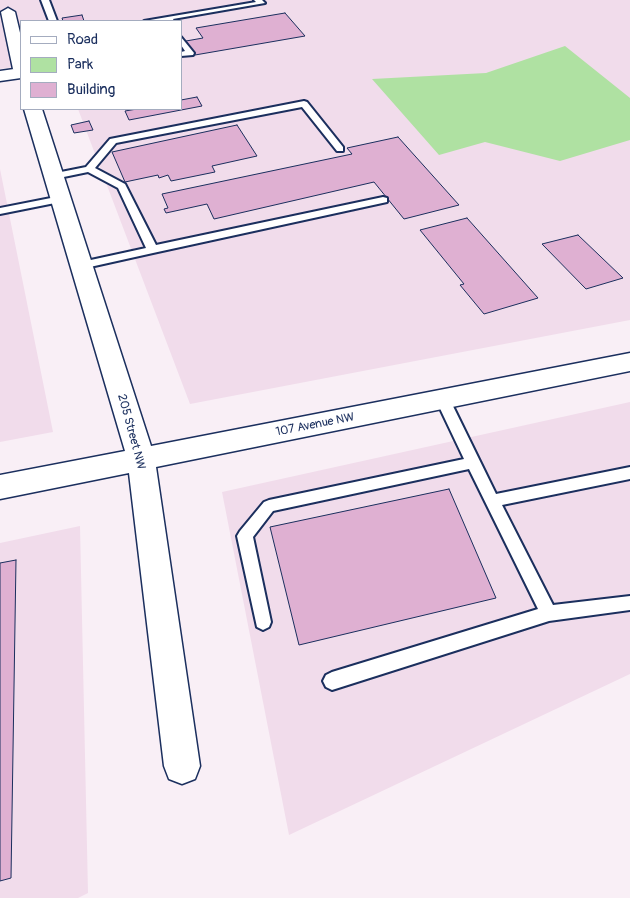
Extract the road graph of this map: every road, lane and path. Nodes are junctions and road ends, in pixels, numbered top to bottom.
1 (45, 0) edge
2 (258, 0) edge
3 (8, 12) dead end
4 (53, 20) edge
5 (169, 20) edge
6 (18, 41) edge
7 (182, 41) edge
8 (182, 54) edge
9 (20, 60) edge
10 (20, 73) edge
11 (0, 76) edge
12 (33, 110) edge
13 (340, 149) dead end
14 (89, 169) junction
15 (58, 187) junction
16 (383, 200) dead end
17 (0, 211) edge
18 (153, 250) junction
19 (81, 265) junction
20 (630, 362) edge
21 (443, 400) junction
22 (141, 459) junction
23 (473, 463) junction
24 (630, 473) edge
25 (0, 487) edge
26 (492, 502) junction
27 (630, 603) edge
28 (549, 613) junction
29 (263, 622) dead end
30 (332, 681) dead end
31 (182, 766) dead end

1 - 4 lane
2 - 5 lane
3 - 6 street
6 - 9 street
7 - 8 lane
10 - 11 street
12 - 15 street, 205 Street NW
13 - 14 lane
14 - 15 lane
14 - 18 lane
15 - 17 lane
15 - 19 street, 205 Street NW
16 - 18 lane
18 - 19 lane
19 - 22 street, 205 Street NW
20 - 21 street, 107 Avenue NW
21 - 22 street, 107 Avenue NW
21 - 23 lane
22 - 25 street, 107 Avenue NW
22 - 31 street, 205 Street NW
23 - 26 lane
23 - 29 lane
24 - 26 lane
26 - 28 lane
27 - 28 lane
28 - 30 lane

